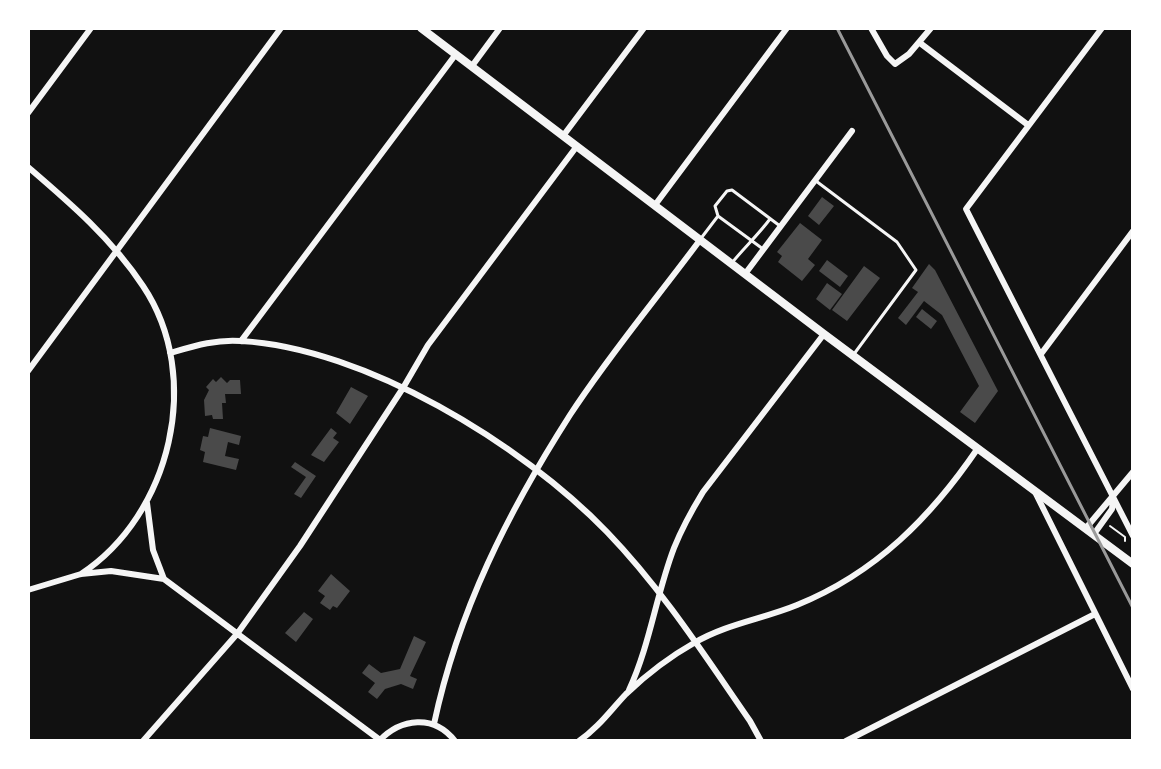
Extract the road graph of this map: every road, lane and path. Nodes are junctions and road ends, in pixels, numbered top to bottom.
1 (91, 28) edge
2 (281, 28) edge
3 (421, 28) edge
4 (500, 28) edge
5 (644, 28) edge
6 (787, 28) edge
7 (871, 28) edge
8 (931, 28) edge
9 (1102, 28) edge
10 (920, 43) junction
11 (456, 54) junction
12 (472, 66) junction
13 (28, 113) edge
14 (1028, 125) junction
15 (852, 131) dead end
16 (563, 136) junction
17 (577, 146) junction
18 (28, 167) edge
19 (816, 181) junction
20 (655, 205) junction
21 (718, 216) junction
22 (770, 219) junction
23 (781, 227) junction
24 (1133, 231) edge
25 (700, 240) junction
26 (753, 242) junction
27 (764, 250) junction
28 (116, 251) junction
29 (731, 264) junction
30 (745, 274) junction
31 (824, 334) junction
32 (241, 341) junction
33 (170, 353) junction
34 (1041, 354) junction
35 (853, 355) junction
36 (28, 371) edge
37 (403, 388) junction
38 (978, 448) junction
39 (537, 471) junction
40 (1133, 472) edge
41 (1033, 489) junction
42 (1113, 499) junction
43 (147, 503) junction
44 (1107, 523) dead end
45 (1090, 531) junction
46 (1133, 536) edge
47 (1125, 541) dead end
48 (1133, 564) edge
49 (81, 574) junction
50 (164, 579) junction
51 (28, 590) edge
52 (660, 593) junction
53 (1095, 614) junction
54 (237, 634) junction
55 (695, 642) junction
56 (1133, 689) edge
57 (627, 694) junction
58 (434, 724) junction
59 (379, 740) edge
60 (143, 741) edge
61 (455, 741) edge
62 (579, 741) edge
63 (761, 741) edge
64 (846, 741) edge

1 - 13 street
2 - 28 street
3 - 11 main road
4 - 12 street
5 - 16 street
6 - 20 street
7 - 10 street
8 - 10 street
9 - 14 street
10 - 14 street
11 - 12 main road
11 - 32 street
12 - 16 main road
14 - 34 street
15 - 19 street
16 - 17 main road
17 - 20 main road
17 - 37 street
18 - 28 street
19 - 23 street
19 - 35 lane
20 - 25 main road
21 - 22 lane
21 - 25 lane
21 - 26 lane
22 - 23 lane
22 - 26 lane
23 - 27 street
24 - 34 street
25 - 29 main road
25 - 39 street
26 - 27 lane
26 - 29 lane
27 - 30 street
28 - 33 street
28 - 36 street
29 - 30 main road
30 - 31 main road
31 - 35 main road
31 - 52 street
32 - 33 street
32 - 37 street
33 - 43 street
34 - 42 street
35 - 38 main road
37 - 39 street
37 - 54 street
38 - 41 main road
38 - 55 street
39 - 52 street
39 - 58 street
40 - 42 street
41 - 45 main road
41 - 53 street
42 - 45 street
42 - 46 street
43 - 49 street
43 - 50 street
44 - 47 path
45 - 48 main road
49 - 50 street
49 - 51 street
50 - 54 street
52 - 55 street
52 - 57 street
53 - 56 street
53 - 64 street
54 - 59 street
54 - 60 street
55 - 57 street
55 - 63 street
57 - 62 street
58 - 59 street
58 - 61 street

